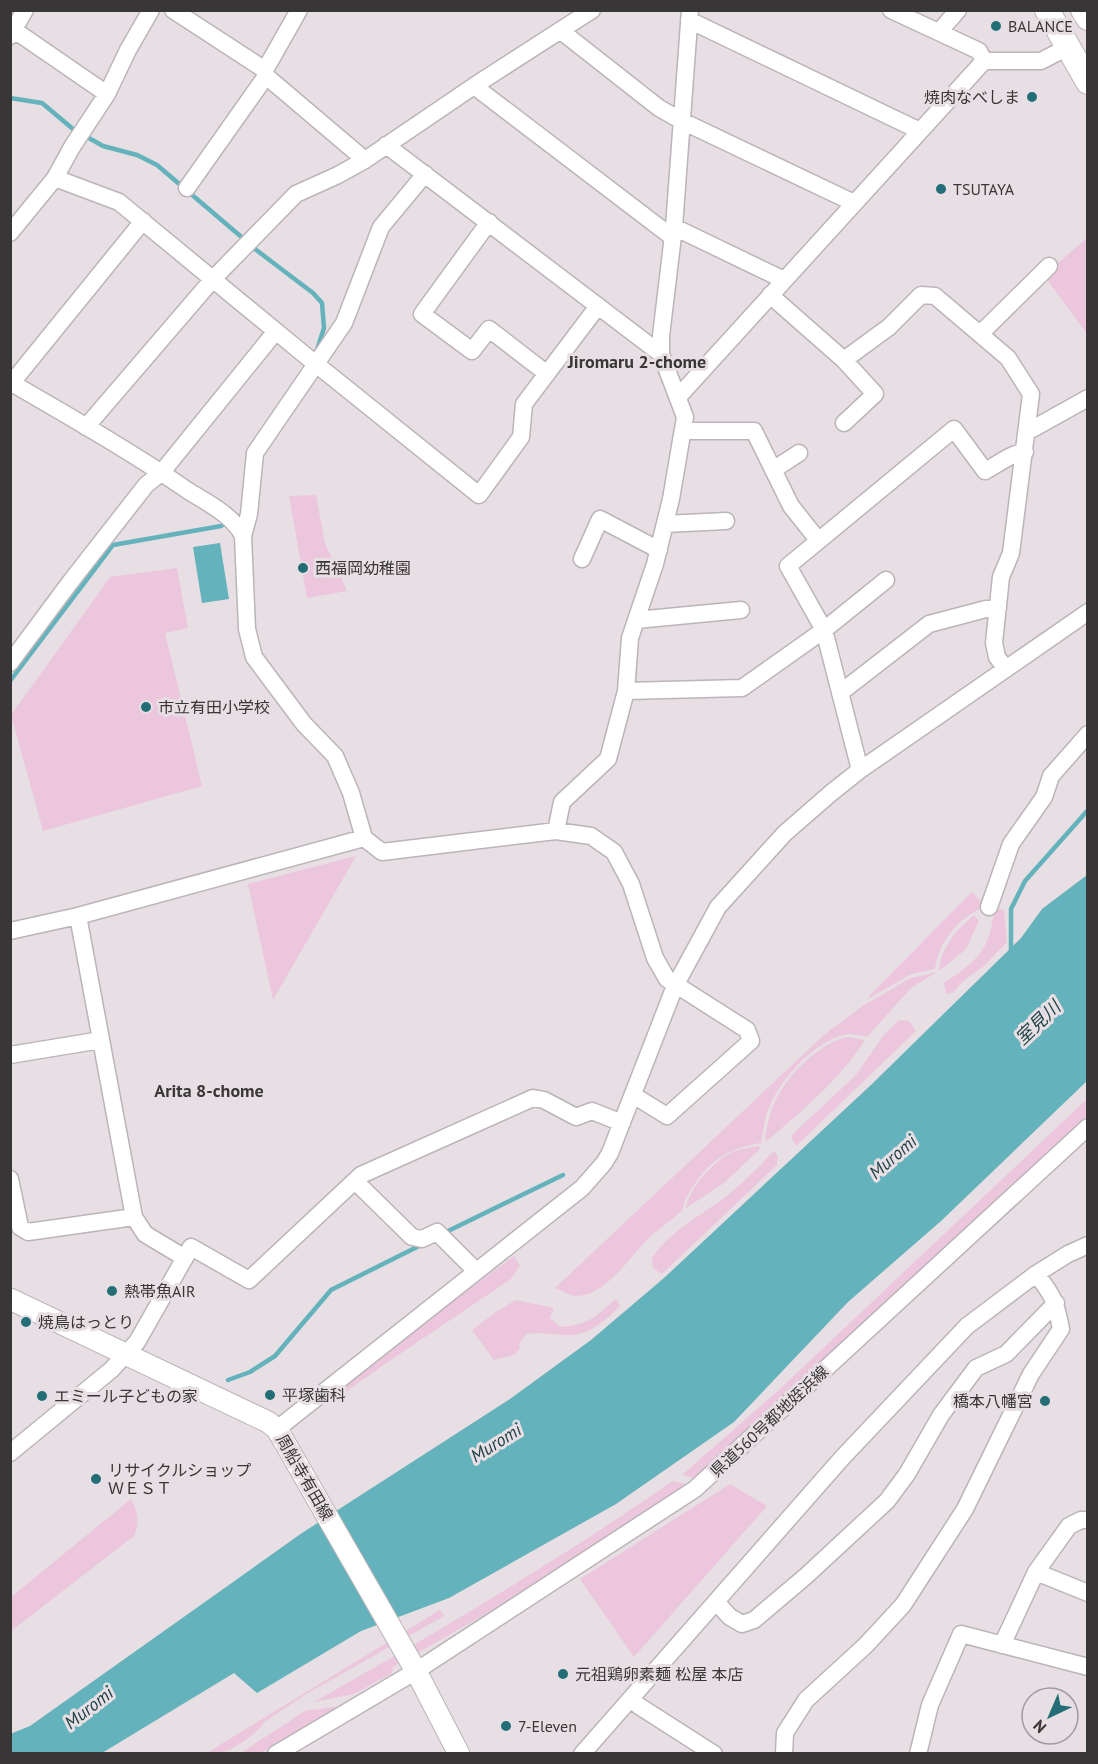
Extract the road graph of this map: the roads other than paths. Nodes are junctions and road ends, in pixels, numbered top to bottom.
1 (25, 10) edge
2 (151, 10) edge
3 (172, 10) edge
4 (299, 10) edge
5 (592, 10) edge
6 (891, 10) edge
7 (958, 10) edge
8 (1047, 10) edge
9 (1053, 10) edge
10 (1083, 10) edge
11 (690, 15) edge
12 (1088, 18) edge
13 (561, 31) junction
14 (939, 32) junction
15 (12, 33) edge
16 (1068, 47) junction
17 (984, 61) junction
18 (1088, 71) edge
19 (266, 73) junction
20 (1088, 82) edge
21 (474, 86) junction
22 (107, 94) junction
23 (682, 121) junction
24 (920, 131) junction
25 (386, 145) junction
26 (365, 160) junction
27 (425, 174) junction
28 (55, 178) junction
29 (187, 188) dead end
30 (854, 203) junction
31 (142, 221) junction
32 (489, 222) junction
33 (673, 232) junction
34 (10, 233) edge
35 (1049, 266) dead end
36 (213, 279) junction
37 (784, 280) junction
38 (770, 295) junction
39 (598, 306) junction
40 (276, 332) junction
41 (980, 334) junction
42 (661, 354) junction
43 (844, 360) junction
44 (311, 361) junction
45 (546, 373) junction
46 (11, 383) edge
47 (679, 396) junction
48 (1088, 398) edge
49 (844, 423) dead end
50 (86, 427) junction
51 (683, 430) junction
52 (1027, 432) junction
53 (1025, 452) junction
54 (799, 453) dead end
55 (773, 470) junction
56 (162, 472) junction
57 (726, 520) dead end
58 (665, 524) junction
59 (240, 532) junction
60 (818, 540) junction
61 (659, 550) junction
62 (582, 559) dead end
63 (886, 580) dead end
64 (998, 608) junction
65 (741, 610) dead end
66 (1088, 612) edge
67 (636, 620) junction
68 (824, 630) junction
69 (10, 663) edge
70 (1006, 669) junction
71 (626, 691) junction
72 (840, 693) junction
73 (1088, 734) edge
74 (860, 770) junction
75 (555, 831) junction
76 (364, 838) junction
77 (989, 907) dead end
78 (78, 916) junction
79 (10, 931) edge
80 (675, 986) junction
81 (101, 1040) junction
82 (10, 1055) edge
83 (633, 1095) junction
84 (622, 1123) junction
85 (1088, 1127) edge
86 (10, 1179) edge
87 (355, 1181) junction
88 (134, 1217) junction
89 (1088, 1245) edge
90 (185, 1258) junction
91 (476, 1271) junction
92 (1036, 1274) junction
93 (10, 1299) edge
94 (1056, 1303) junction
95 (125, 1355) junction
96 (279, 1432) junction
97 (10, 1453) edge
98 (1088, 1520) edge
99 (1036, 1572) junction
100 (1088, 1593) edge
101 (716, 1602) junction
102 (1002, 1645) junction
103 (413, 1666) junction
104 (1088, 1667) edge
105 (631, 1699) junction
106 (276, 1754) edge
107 (459, 1754) edge
108 (582, 1754) edge
109 (714, 1754) edge
110 (784, 1754) edge
111 (918, 1754) edge

1 - 15 street
2 - 22 street
3 - 19 street
4 - 19 street
5 - 13 street
6 - 14 street
7 - 14 street
8 - 16 highway
9 - 18 highway
10 - 12 highway
11 - 23 street
11 - 24 street
13 - 21 street
13 - 23 street
14 - 17 street
15 - 22 street
16 - 17 street
16 - 20 highway
17 - 24 street
19 - 26 street
19 - 29 street
21 - 25 street
21 - 33 street
22 - 28 street
23 - 30 street
23 - 33 street
24 - 30 street
25 - 26 street
25 - 27 street
26 - 36 street
27 - 32 street
27 - 44 street
28 - 31 street
28 - 34 street
30 - 37 street
31 - 36 street
31 - 46 street
32 - 39 street
32 - 45 street
33 - 37 street
33 - 42 street
35 - 41 street
36 - 40 street
36 - 50 street
37 - 38 street
38 - 43 street
38 - 47 street
39 - 42 street
39 - 45 street
40 - 44 street
40 - 56 street
41 - 43 street
41 - 52 street
42 - 47 street
43 - 49 street
44 - 45 street
44 - 59 street
46 - 50 street
47 - 51 street
48 - 52 street
50 - 56 street
51 - 55 street
51 - 58 street
52 - 53 street
53 - 60 street
53 - 64 street
54 - 55 street
55 - 60 street
56 - 59 street
56 - 69 street
57 - 58 street
58 - 61 street
59 - 76 street
60 - 68 street
61 - 62 street
61 - 67 street
63 - 68 street
64 - 70 street
64 - 72 street
65 - 67 street
66 - 70 street
67 - 71 street
68 - 71 street
68 - 72 street
70 - 74 street
71 - 75 street
72 - 74 street
73 - 77 street
74 - 80 street
75 - 76 street
75 - 80 street
76 - 78 street
78 - 79 street
78 - 81 street
80 - 83 street
80 - 83 street
81 - 82 street
81 - 88 street
83 - 84 street
84 - 87 street
84 - 91 street
85 - 103 street, 県道560号都地姪浜線
86 - 88 street
87 - 90 street
87 - 91 street
88 - 90 street
89 - 92 street
90 - 95 street
91 - 96 street
92 - 94 street
92 - 101 street
93 - 95 main road, 周船寺有田線
94 - 101 street
94 - 110 street
95 - 96 main road, 周船寺有田線
95 - 97 street
96 - 103 main road, 周船寺有田線
98 - 99 street
99 - 100 street
99 - 102 street
101 - 105 street
102 - 104 street
102 - 111 street
103 - 106 street, 県道560号都地姪浜線
103 - 107 main road, 周船寺有田線
105 - 108 street
105 - 109 street

